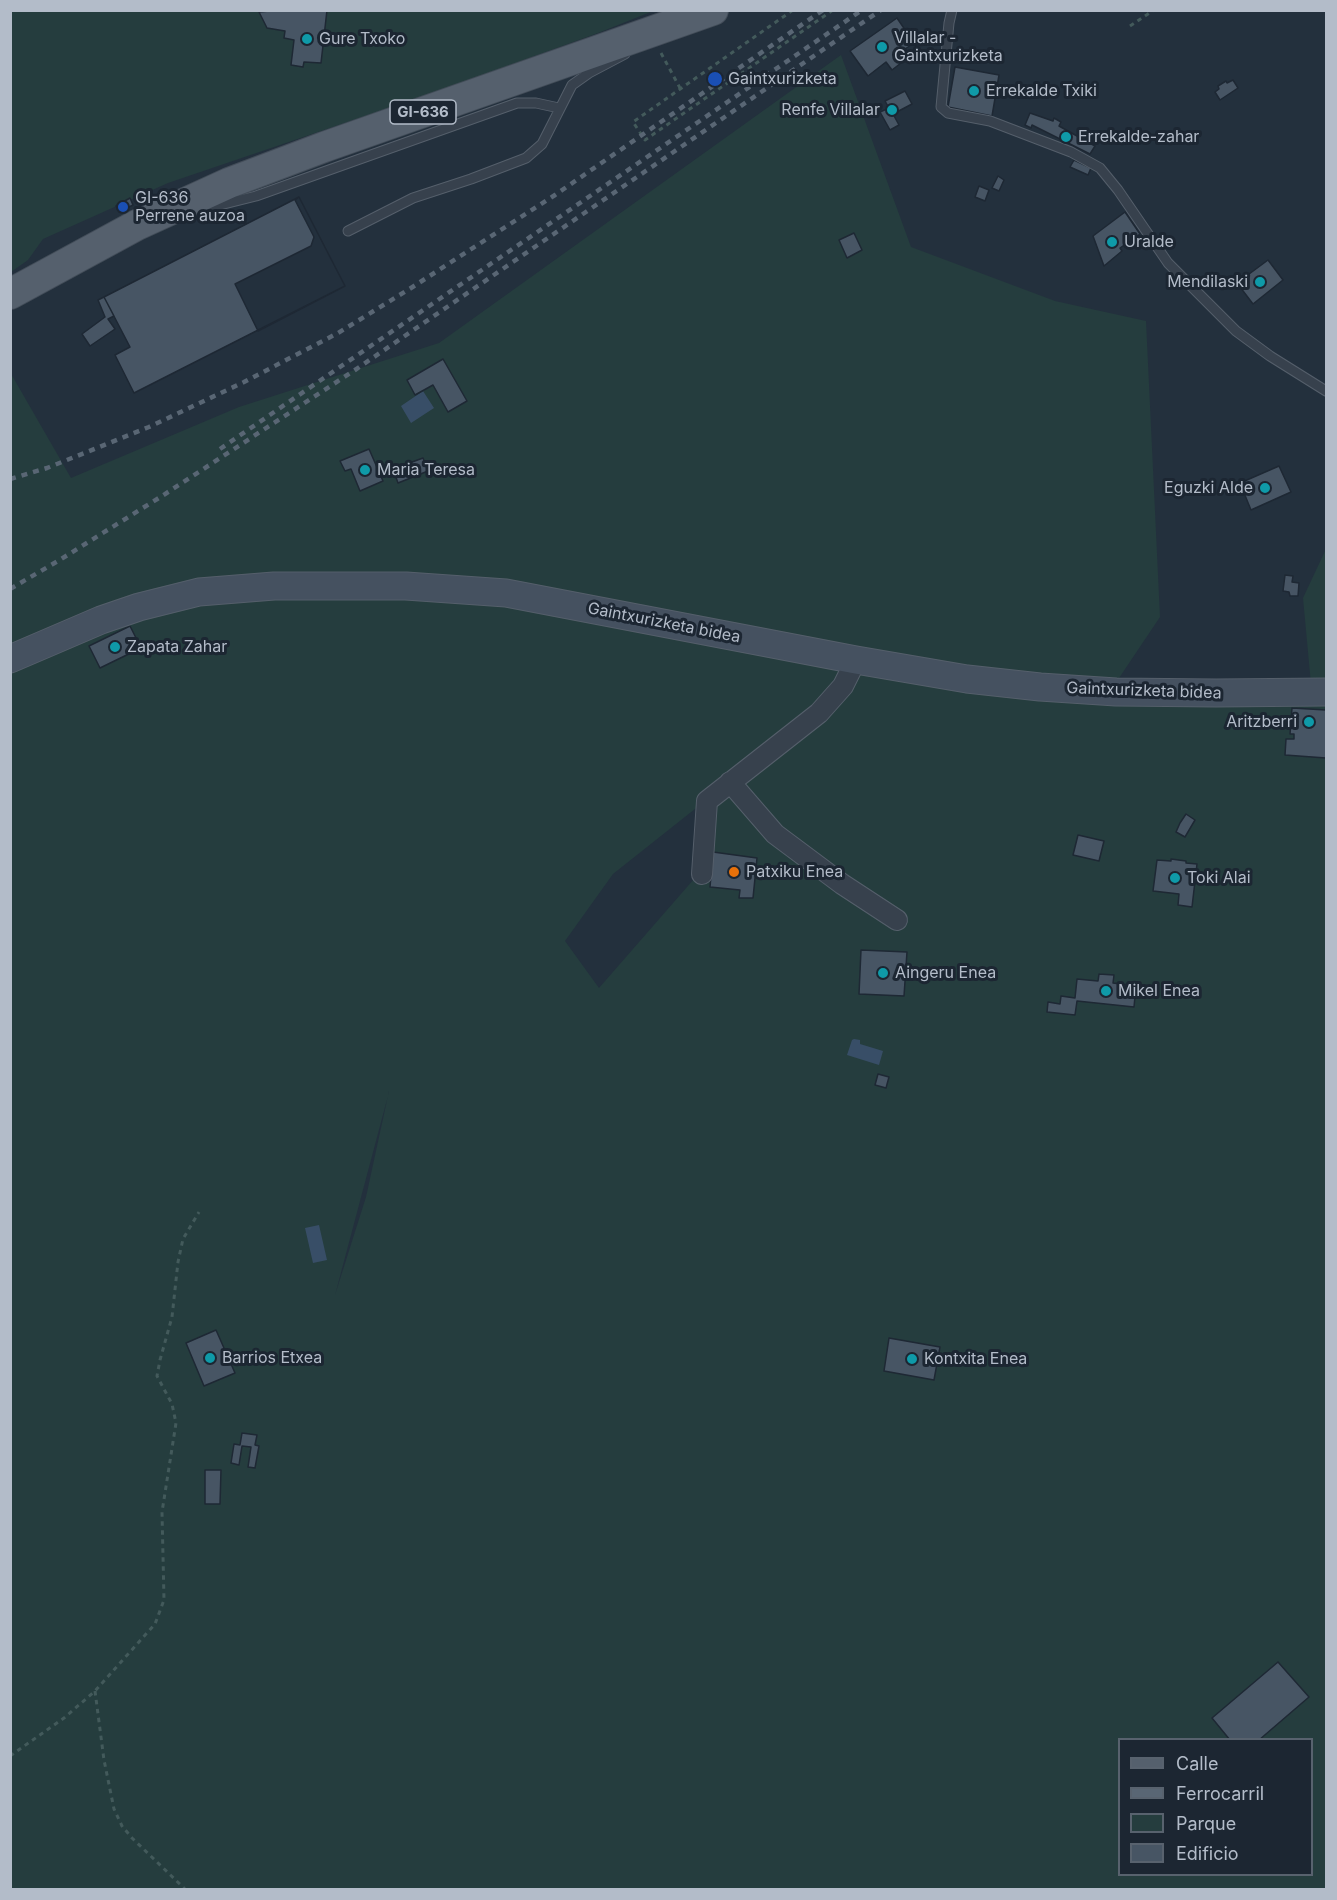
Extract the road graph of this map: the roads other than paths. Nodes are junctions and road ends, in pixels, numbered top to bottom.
1 (713, 10) edge
2 (952, 10) edge
3 (650, 42) junction
4 (559, 108) junction
5 (137, 225) junction
6 (348, 231) dead end
7 (10, 294) edge
8 (1326, 391) edge
9 (10, 659) edge
10 (855, 660) junction
11 (1326, 692) edge
12 (730, 782) junction
13 (702, 874) dead end
14 (897, 920) dead end

1 - 3 main road, GI-636
2 - 8 lane
3 - 4 lane
3 - 5 main road, GI-636
4 - 5 lane
4 - 6 lane
5 - 7 main road, GI-636
9 - 10 main road, Gaintxurizketa bidea
10 - 11 main road, Gaintxurizketa bidea
10 - 12 street
12 - 13 street
12 - 14 street

